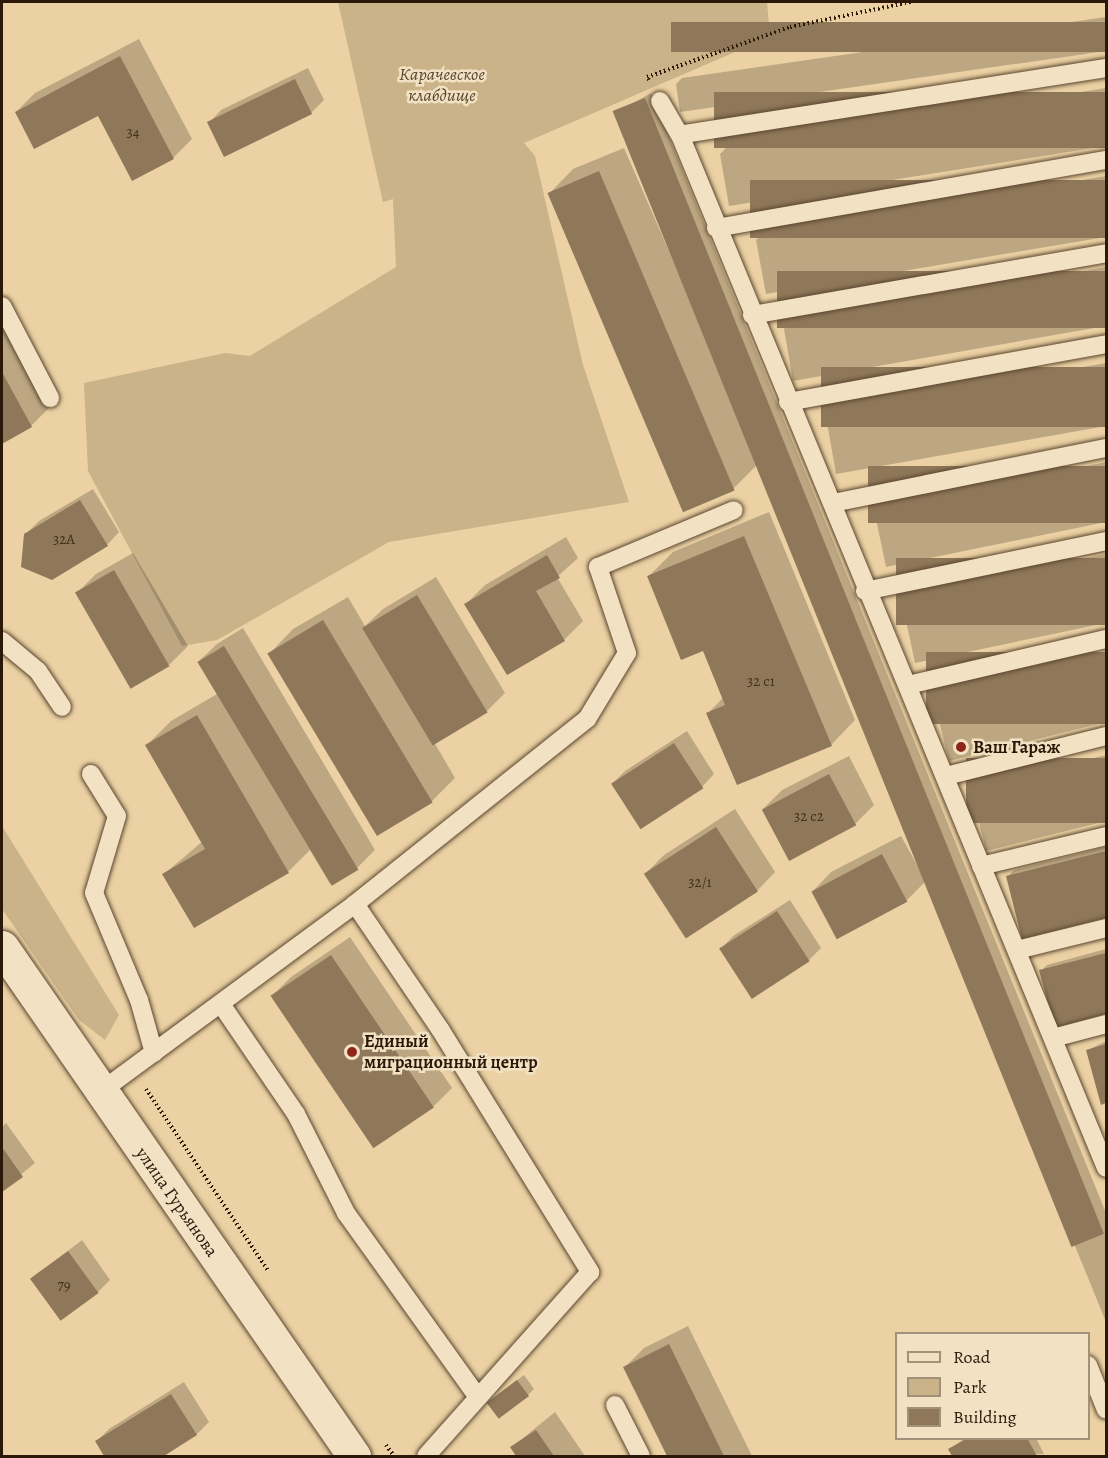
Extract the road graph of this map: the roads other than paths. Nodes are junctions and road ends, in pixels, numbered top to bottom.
1 (1107, 68) edge
2 (660, 101) road end
3 (680, 135) junction
4 (1107, 160) edge
5 (716, 228) junction
6 (1107, 253) edge
7 (2, 306) edge
8 (752, 315) junction
9 (1107, 344) edge
10 (50, 398) dead end
11 (789, 402) junction
12 (1107, 448) edge
13 (833, 503) junction
14 (734, 510) dead end
15 (1107, 541) edge
16 (865, 591) junction
17 (1107, 639) edge
18 (2, 641) edge
19 (908, 685) junction
20 (62, 707) dead end
21 (1107, 736) edge
22 (91, 774) dead end
23 (946, 776) junction
24 (1107, 836) edge
25 (981, 866) junction
26 (355, 904) junction
27 (1107, 928) edge
28 (2, 946) edge
29 (1017, 950) junction
30 (220, 1004) junction
31 (1107, 1024) edge
32 (1053, 1038) junction
33 (154, 1053) junction
34 (100, 1092) junction
35 (1098, 1123) edge
36 (1107, 1168) edge
37 (1090, 1368) edge
38 (477, 1396) junction
39 (615, 1405) dead end
40 (1107, 1410) edge
41 (354, 1456) edge
42 (426, 1456) edge
43 (641, 1456) edge

1 - 3 lane
2 - 3 lane
3 - 5 lane
4 - 5 lane
5 - 8 lane
6 - 8 lane
7 - 10 lane
8 - 11 lane
9 - 11 lane
11 - 13 lane
12 - 13 lane
13 - 16 lane
14 - 26 lane
15 - 16 lane
16 - 19 lane
17 - 19 lane
18 - 20 lane
19 - 23 lane
21 - 23 lane
22 - 33 lane
23 - 25 lane
24 - 25 lane
25 - 29 lane
26 - 30 lane
26 - 38 lane
27 - 29 lane
28 - 34 street, улица Гурьянова
29 - 32 lane
30 - 33 lane
30 - 38 lane
31 - 32 lane
32 - 35 lane
33 - 34 lane
34 - 41 street, улица Гурьянова
35 - 36 lane
37 - 40 lane
38 - 42 lane
39 - 43 lane

